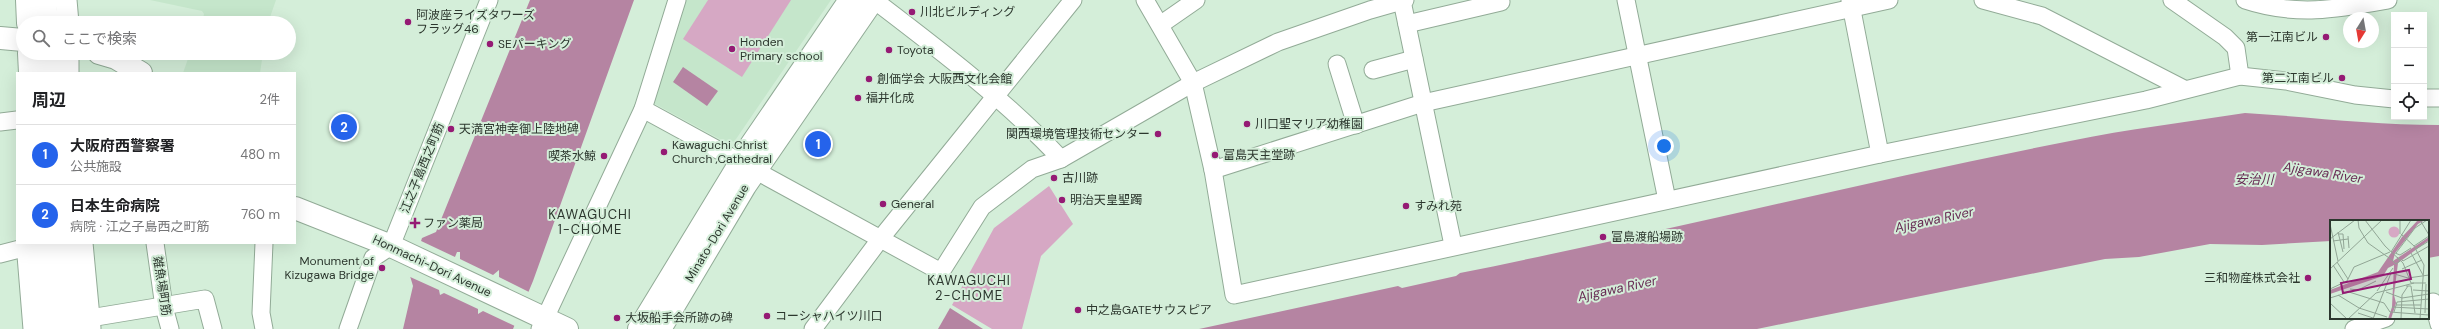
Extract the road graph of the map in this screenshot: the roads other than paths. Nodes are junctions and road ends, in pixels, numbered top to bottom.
1 (19, 0) edge
2 (27, 0) edge
3 (40, 0) edge
4 (45, 0) edge
5 (58, 0) edge
6 (66, 0) edge
7 (489, 0) edge
8 (677, 0) edge
9 (850, 0) edge
10 (874, 0) edge
11 (1073, 0) edge
12 (1145, 0) edge
13 (1196, 0) edge
14 (1403, 0) edge
15 (1626, 0) edge
16 (1889, 0) edge
17 (1983, 0) edge
18 (2172, 0) edge
19 (2245, 0) edge
20 (2388, 0) edge
21 (1501, 2) dead end
22 (1851, 4) edge
23 (2316, 6) edge
24 (19, 16) edge
25 (24, 16) edge
26 (41, 16) edge
27 (46, 16) edge
28 (59, 16) edge
29 (67, 16) edge
30 (1407, 24) junction
31 (1160, 25) junction
32 (1636, 54) junction
33 (1414, 59) junction
34 (19, 60) edge
35 (26, 60) edge
36 (42, 60) edge
37 (49, 60) edge
38 (60, 60) edge
39 (69, 60) edge
40 (71, 60) edge
41 (119, 60) edge
42 (1337, 64) dead end
43 (1373, 70) dead end
44 (19, 72) edge
45 (30, 72) edge
46 (43, 72) edge
47 (50, 72) edge
48 (60, 72) edge
49 (68, 72) edge
50 (75, 72) edge
51 (139, 72) edge
52 (2240, 76) junction
53 (1193, 83) junction
54 (2184, 90) junction
55 (994, 97) junction
56 (2427, 98) edge
57 (2439, 98) edge
58 (2391, 99) edge
59 (1424, 103) junction
60 (643, 109) junction
61 (16, 120) edge
62 (0, 122) edge
63 (1356, 125) junction
64 (1880, 154) junction
65 (1061, 159) junction
66 (748, 167) junction
67 (1213, 170) junction
68 (1667, 200) junction
69 (296, 208) edge
70 (881, 238) junction
71 (34, 244) edge
72 (61, 244) edge
73 (73, 244) edge
74 (84, 244) edge
75 (155, 244) edge
76 (264, 244) edge
77 (1453, 245) junction
78 (391, 246) junction
79 (0, 254) edge
80 (2433, 302) edge
81 (164, 307) junction
82 (2383, 319) edge
83 (537, 320) edge
84 (2439, 324) edge
85 (87, 325) edge
86 (34, 329) edge
87 (51, 329) edge
88 (68, 329) edge
89 (170, 329) edge
90 (214, 329) edge
91 (264, 329) edge
92 (348, 329) edge
93 (567, 329) edge
94 (639, 329) edge
95 (660, 329) edge
96 (813, 329) edge
97 (2354, 329) edge

1 - 24 main road
2 - 25 highway
3 - 26 highway
4 - 27 highway
5 - 28 highway
6 - 29 main road
7 - 78 street, 江之子島西之町筋
8 - 60 street
9 - 66 highway, Minato-Dori Avenue
10 - 55 street
10 - 66 highway, Minato-Dori Avenue
11 - 55 street
12 - 31 street
13 - 31 street
14 - 30 street
14 - 53 street
15 - 32 street
16 - 22 street
17 - 54 street
18 - 52 street
19 - 23 street
20 - 23 street
21 - 30 street
22 - 32 street
22 - 64 street
30 - 33 street
31 - 53 street
32 - 59 street
32 - 68 street
33 - 43 street
33 - 59 street
34 - 44 main road
35 - 45 highway
36 - 46 highway
37 - 47 highway
38 - 48 highway
39 - 49 main road
40 - 50 street
41 - 51 highway
42 - 63 street
52 - 54 street
52 - 58 street
53 - 65 street
53 - 67 street
54 - 64 street
55 - 65 street
55 - 70 street
56 - 57 street
59 - 63 street
59 - 77 street
60 - 66 street
60 - 83 street
61 - 62 street
63 - 67 street
64 - 68 street
65 - 70 street
66 - 70 street
66 - 94 highway, Minato-Dori Avenue
66 - 95 highway, Minato-Dori Avenue
67 - 77 street
68 - 77 street
69 - 78 highway, Honmachi-Dori Avenue
70 - 96 street
71 - 79 street
71 - 86 main road
71 - 87 highway
72 - 88 highway
73 - 85 main road
74 - 85 street
75 - 81 street, 雑魚場町筋
76 - 91 street
78 - 83 highway, Honmachi-Dori Avenue
78 - 92 street
80 - 84 street
81 - 85 street
81 - 89 street, 雑魚場町筋
81 - 90 street
82 - 97 street
83 - 93 highway, Honmachi-Dori Avenue

